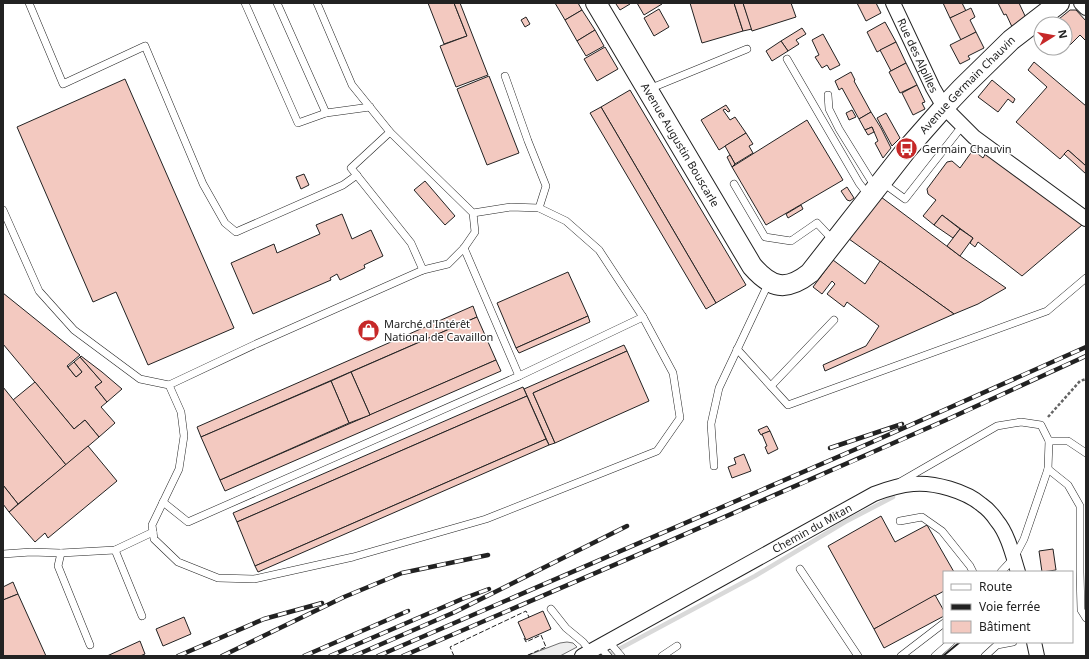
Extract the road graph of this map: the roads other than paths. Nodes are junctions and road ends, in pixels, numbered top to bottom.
1 (29, 3) edge
2 (245, 3) edge
3 (277, 3) edge
4 (317, 3) edge
5 (596, 3) edge
6 (893, 3) edge
7 (1058, 3) edge
8 (1081, 3) edge
9 (1086, 8) edge
10 (747, 49) dead end
11 (787, 59) dead end
12 (505, 76) dead end
13 (647, 90) junction
14 (828, 95) dead end
15 (370, 107) junction
16 (944, 107) junction
17 (326, 113) junction
18 (963, 125) junction
19 (390, 132) junction
20 (357, 175) junction
21 (734, 184) dead end
22 (875, 189) junction
23 (539, 208) junction
24 (3, 210) edge
25 (473, 213) junction
26 (1086, 220) edge
27 (834, 242) junction
28 (464, 248) junction
29 (423, 270) junction
30 (1086, 278) edge
31 (769, 282) junction
32 (643, 317) junction
33 (834, 320) dead end
34 (737, 349) junction
35 (519, 376) junction
36 (169, 384) junction
37 (771, 386) junction
38 (1048, 441) junction
39 (1086, 454) edge
40 (714, 466) dead end
41 (1048, 469) junction
42 (890, 488) junction
43 (163, 502) junction
44 (900, 521) dead end
45 (153, 532) junction
46 (115, 550) junction
47 (61, 553) junction
48 (3, 554) edge
49 (1014, 558) junction
50 (800, 569) dead end
51 (972, 571) edge
52 (1002, 571) edge
53 (1018, 571) edge
54 (551, 609) dead end
55 (142, 616) dead end
56 (1086, 618) edge
57 (943, 624) edge
58 (950, 643) edge
59 (1008, 643) edge
60 (1034, 643) edge
61 (90, 645) dead end
62 (677, 646) dead end
63 (598, 650) edge
64 (621, 656) edge
65 (662, 656) edge
66 (858, 656) edge
67 (901, 656) edge
68 (935, 656) edge
69 (985, 656) edge
70 (1037, 656) edge

1 - 20 lane
2 - 17 lane
3 - 17 lane
4 - 15 lane
5 - 13 street, Avenue Augustin Bouscarle
6 - 16 street, Rue des Alpilles
7 - 16 street, Avenue Germain Chauvin
8 - 9 street
10 - 13 lane
11 - 22 lane
12 - 23 lane
13 - 31 street, Avenue Augustin Bouscarle
14 - 22 lane
15 - 17 lane
15 - 19 lane
16 - 18 street, Rue des Alpilles
16 - 22 street, Avenue Germain Chauvin
18 - 22 lane
18 - 26 street, Rue des Alpilles
19 - 20 lane
19 - 25 lane
20 - 29 lane
21 - 27 lane
22 - 27 street, Avenue Germain Chauvin
23 - 25 lane
23 - 32 lane
24 - 36 lane
25 - 28 lane
27 - 31 street, Avenue Germain Chauvin
28 - 29 lane
28 - 35 lane
29 - 36 lane
30 - 37 lane
31 - 34 lane
32 - 35 lane
32 - 45 lane
33 - 37 lane
34 - 37 lane
34 - 40 lane
35 - 43 lane
36 - 43 lane
38 - 39 lane
38 - 41 lane
38 - 42 lane
41 - 49 lane
41 - 56 lane
42 - 49 street, Chemin du Mitan
42 - 63 street, Chemin du Mitan
43 - 45 lane
44 - 51 lane
45 - 46 lane
46 - 47 lane
46 - 55 lane
47 - 48 lane
47 - 61 lane
49 - 52 lane
49 - 53 street, Chemin du Mitan
50 - 66 lane
54 - 63 lane
57 - 67 lane
58 - 68 lane
59 - 69 lane
60 - 70 street
62 - 65 lane
63 - 64 lane

